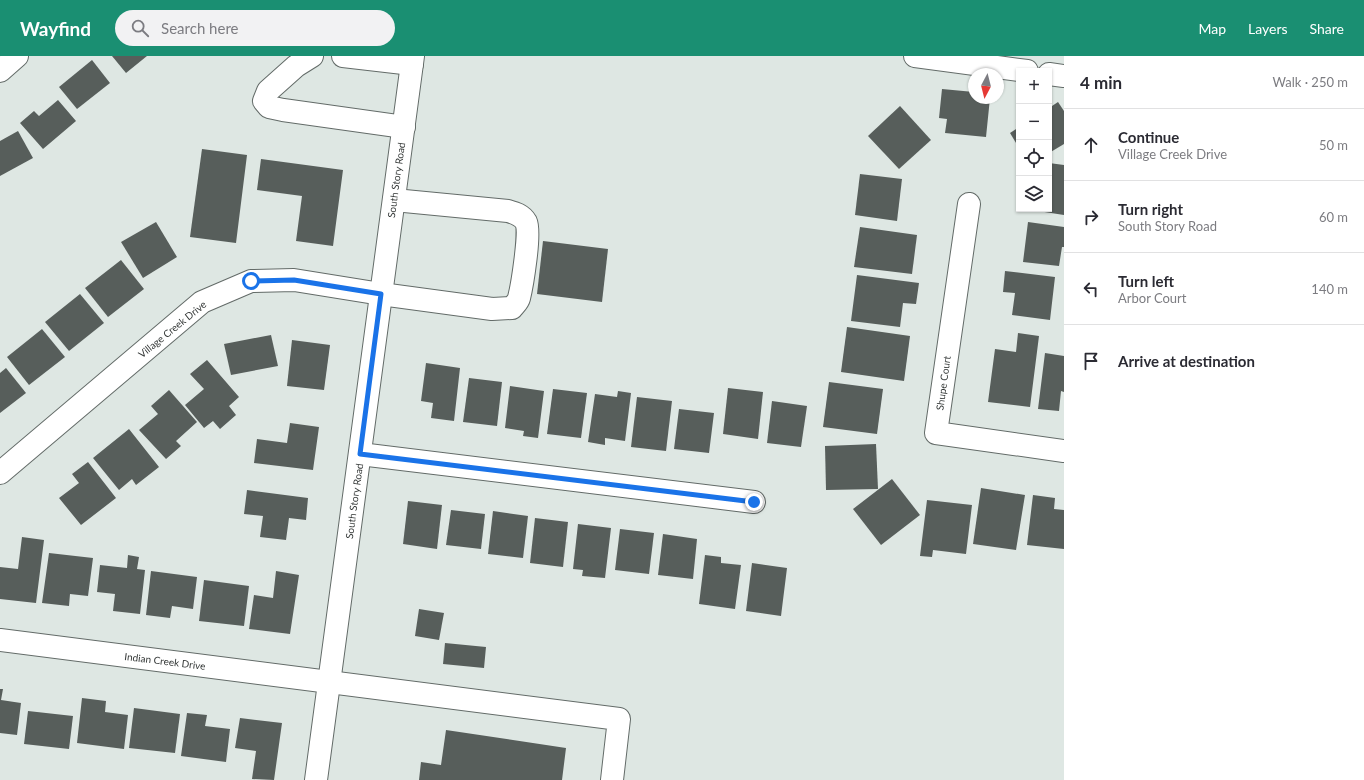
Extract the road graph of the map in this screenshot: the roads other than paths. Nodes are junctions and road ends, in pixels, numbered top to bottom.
1 (17, 56) edge
2 (312, 56) edge
3 (343, 56) edge
4 (915, 56) edge
5 (413, 60) edge
6 (1016, 70) edge
7 (0, 71) edge
8 (1052, 74) edge
9 (1064, 76) edge
10 (404, 127) junction
11 (394, 200) junction
12 (969, 204) dead end
13 (381, 294) junction
14 (1064, 451) edge
15 (360, 454) junction
16 (0, 474) edge
17 (754, 502) dead end
18 (0, 640) edge
19 (330, 682) junction
20 (316, 780) edge
21 (612, 780) edge

1 - 7 street
2 - 10 street
3 - 5 street
4 - 6 street
5 - 10 street, South Story Road
8 - 9 street
10 - 11 street, South Story Road
11 - 13 street, South Story Road
11 - 13 street, Village Creek Drive
12 - 14 street, Shupe Court
13 - 15 street, South Story Road
13 - 16 street, Village Creek Drive
15 - 17 street
15 - 19 street, South Story Road
18 - 19 street, Indian Creek Drive
19 - 20 street, South Story Road
19 - 21 street, Indian Creek Drive

